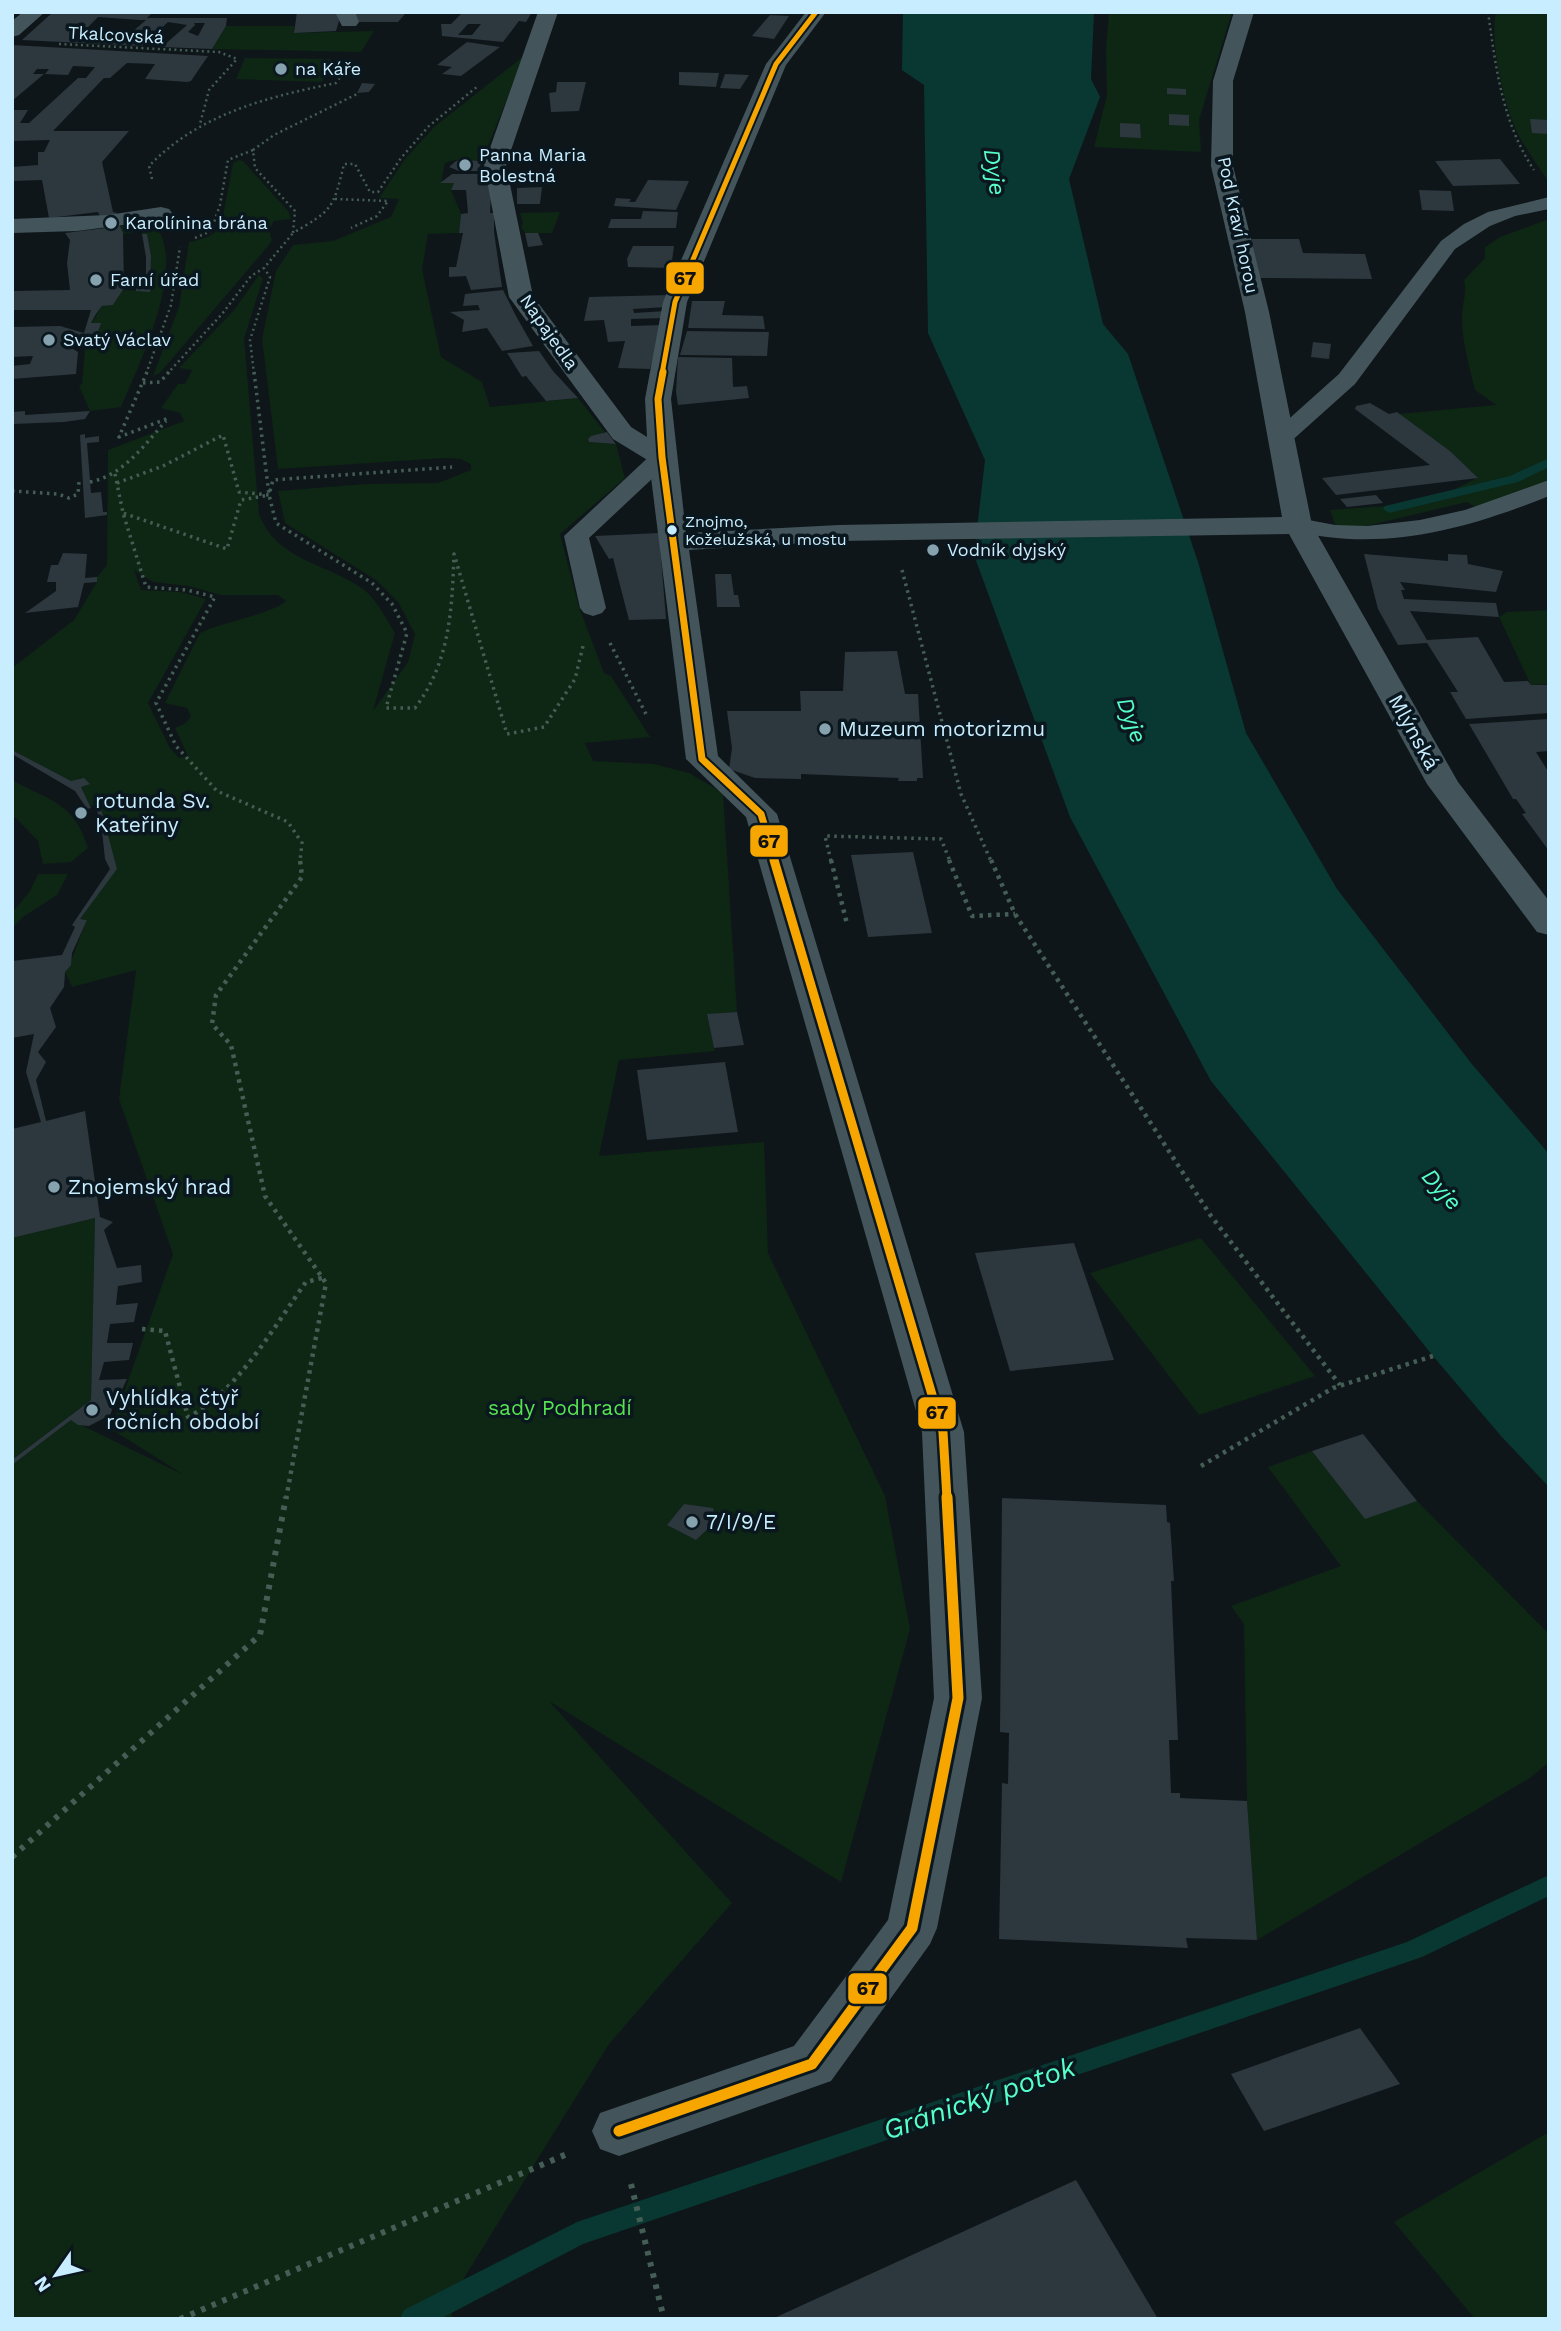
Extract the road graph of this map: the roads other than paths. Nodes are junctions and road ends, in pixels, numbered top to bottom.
1 (34, 12) edge
2 (548, 12) edge
3 (816, 12) edge
4 (1244, 12) edge
5 (12, 31) edge
6 (1549, 203) edge
7 (161, 214) road end
8 (12, 226) edge
9 (1280, 439) junction
10 (662, 457) junction
11 (1549, 487) edge
12 (1298, 525) junction
13 (674, 542) junction
14 (593, 608) road end
15 (1549, 925) edge
16 (619, 2131) road end

1 - 5 street
2 - 10 street, Napajedla
3 - 10 street
4 - 9 street, Pod Kraví horou
6 - 9 lane
7 - 8 street
9 - 12 street, Pod Kraví horou
10 - 13 street
10 - 14 lane
11 - 12 lane
12 - 13 street
12 - 15 street, Mlýnská
13 - 16 street

